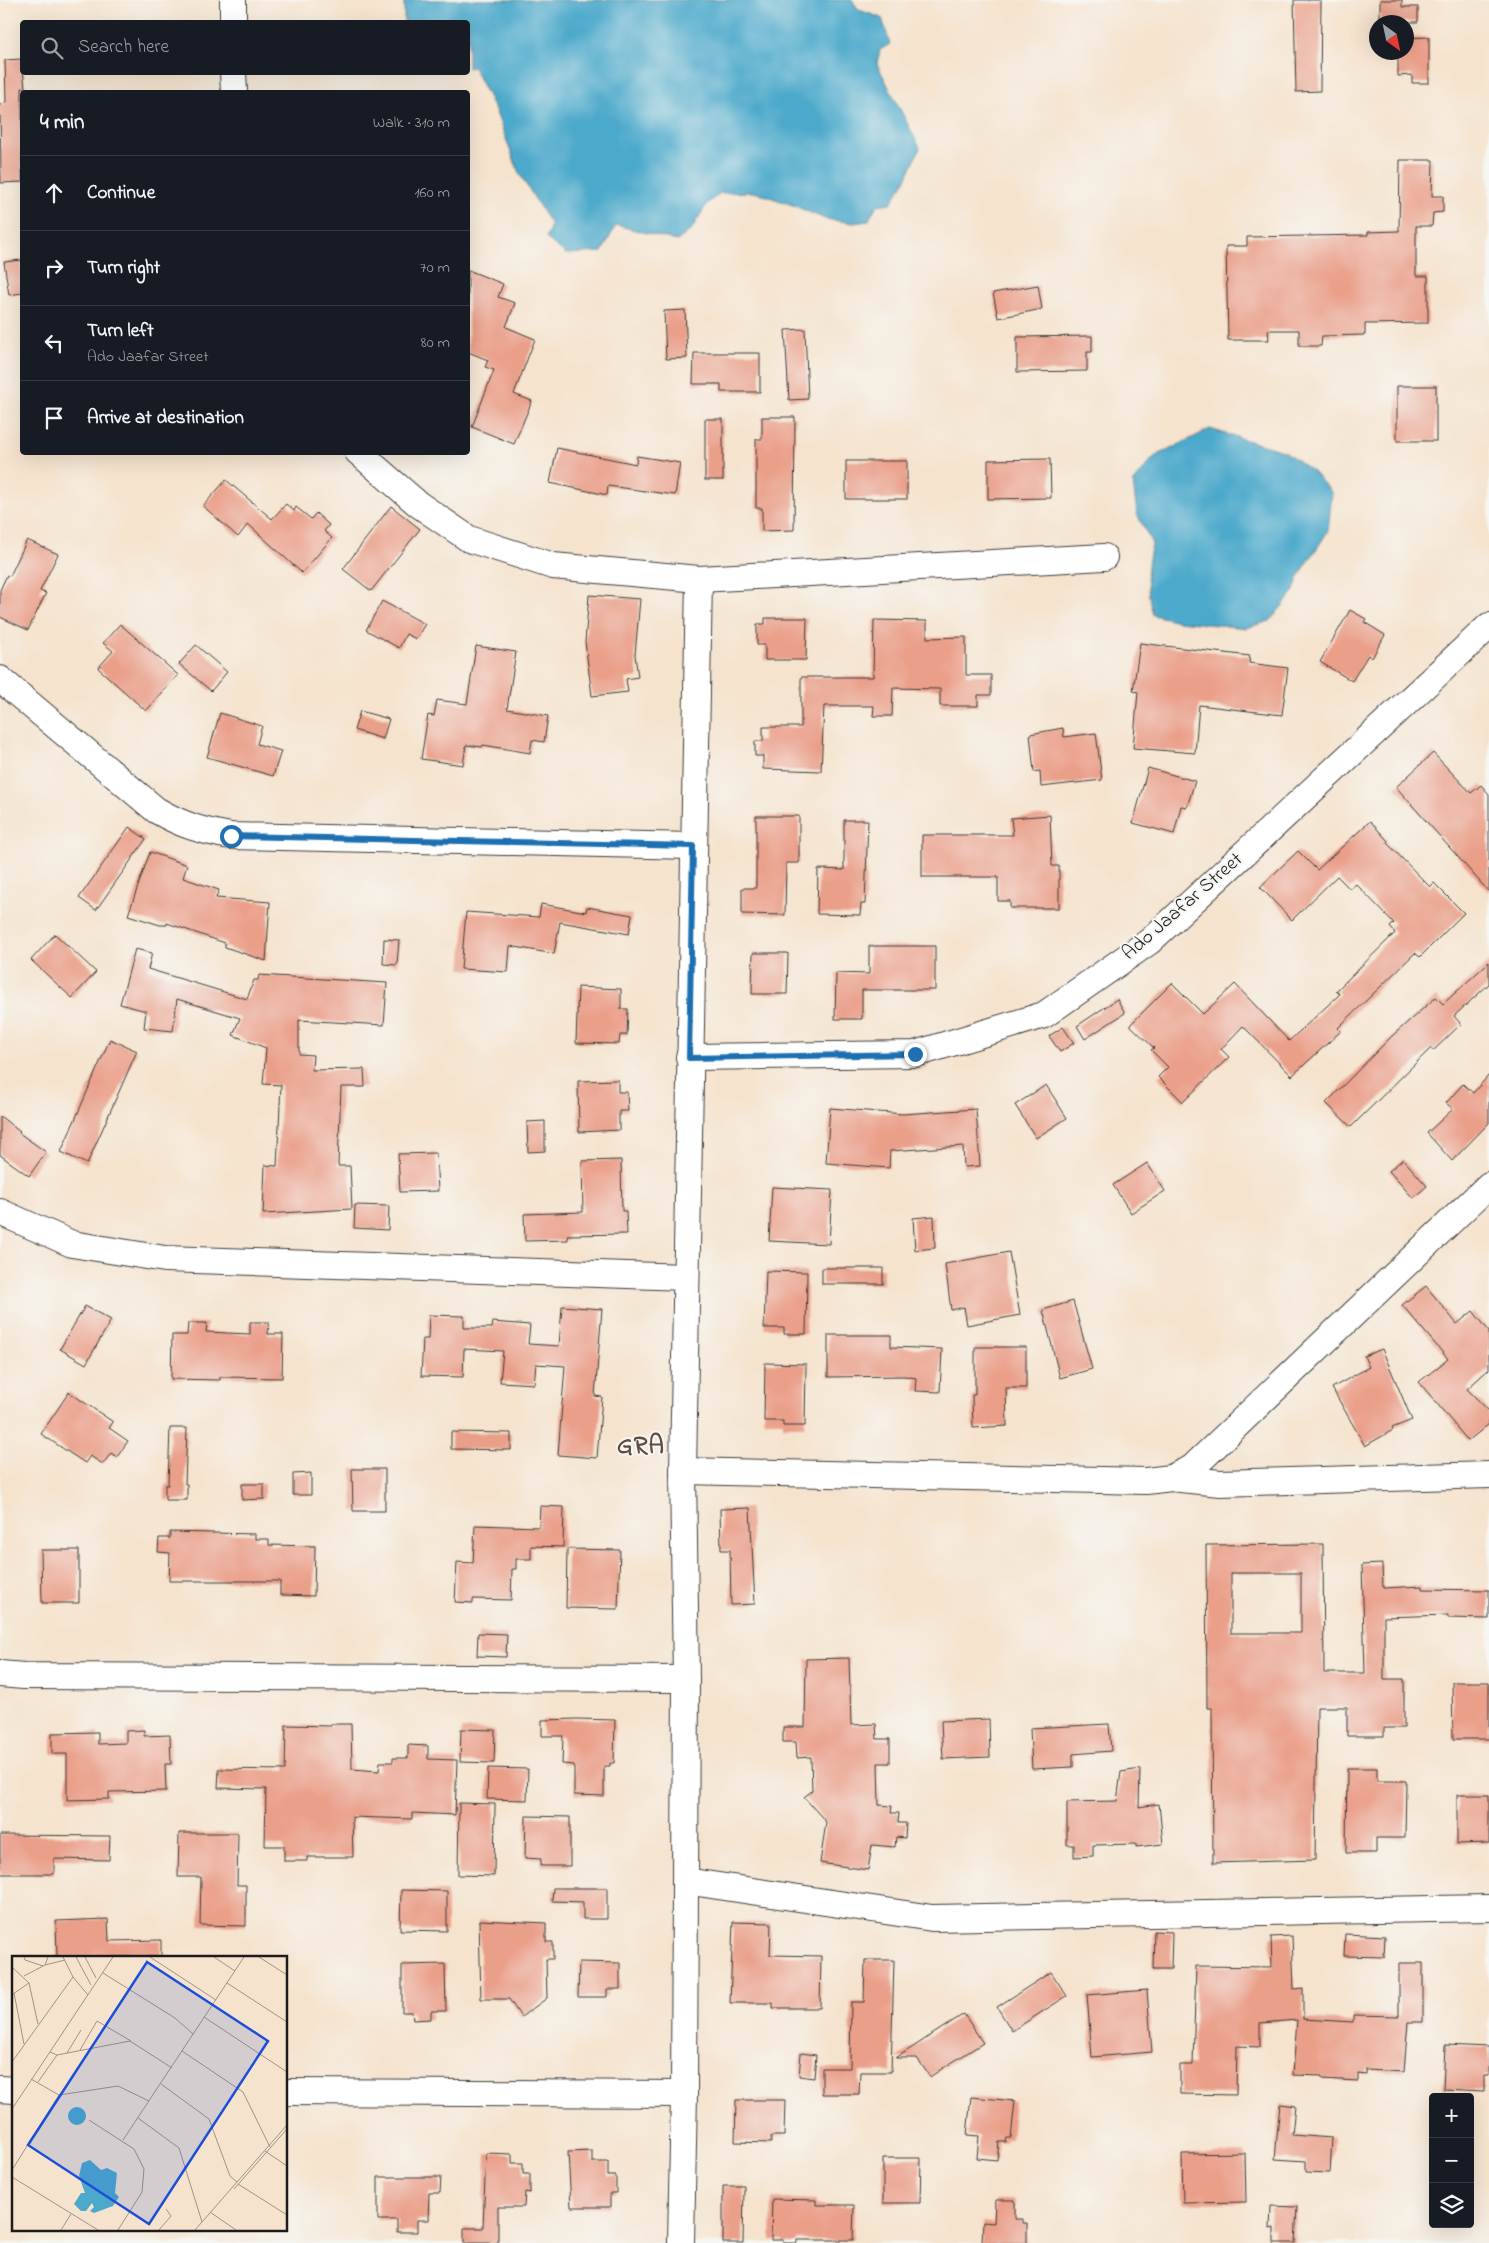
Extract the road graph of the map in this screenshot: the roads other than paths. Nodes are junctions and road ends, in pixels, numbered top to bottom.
1 (233, 0) edge
2 (233, 20) edge
3 (233, 75) edge
4 (234, 90) edge
5 (361, 455) edge
6 (1104, 557) dead end
7 (699, 579) junction
8 (1489, 626) edge
9 (0, 679) edge
10 (693, 846) junction
11 (689, 1058) junction
12 (1489, 1185) edge
13 (0, 1212) edge
14 (686, 1277) junction
15 (683, 1471) junction
16 (1489, 1475) edge
17 (1171, 1478) junction
18 (0, 1674) edge
19 (686, 1679) junction
20 (685, 1881) junction
21 (1489, 1908) edge
22 (288, 2092) edge
23 (684, 2094) junction
24 (681, 2243) edge

1 - 2 street
3 - 4 street
5 - 7 street
6 - 7 street
7 - 10 street
8 - 11 street, Ado Jaafar Street
9 - 10 street
10 - 11 street
11 - 14 street
12 - 17 street
13 - 14 street
14 - 15 street
15 - 17 street
15 - 19 street
16 - 17 street
18 - 19 street
19 - 20 street
20 - 21 street
20 - 23 street
22 - 23 street
23 - 24 street

